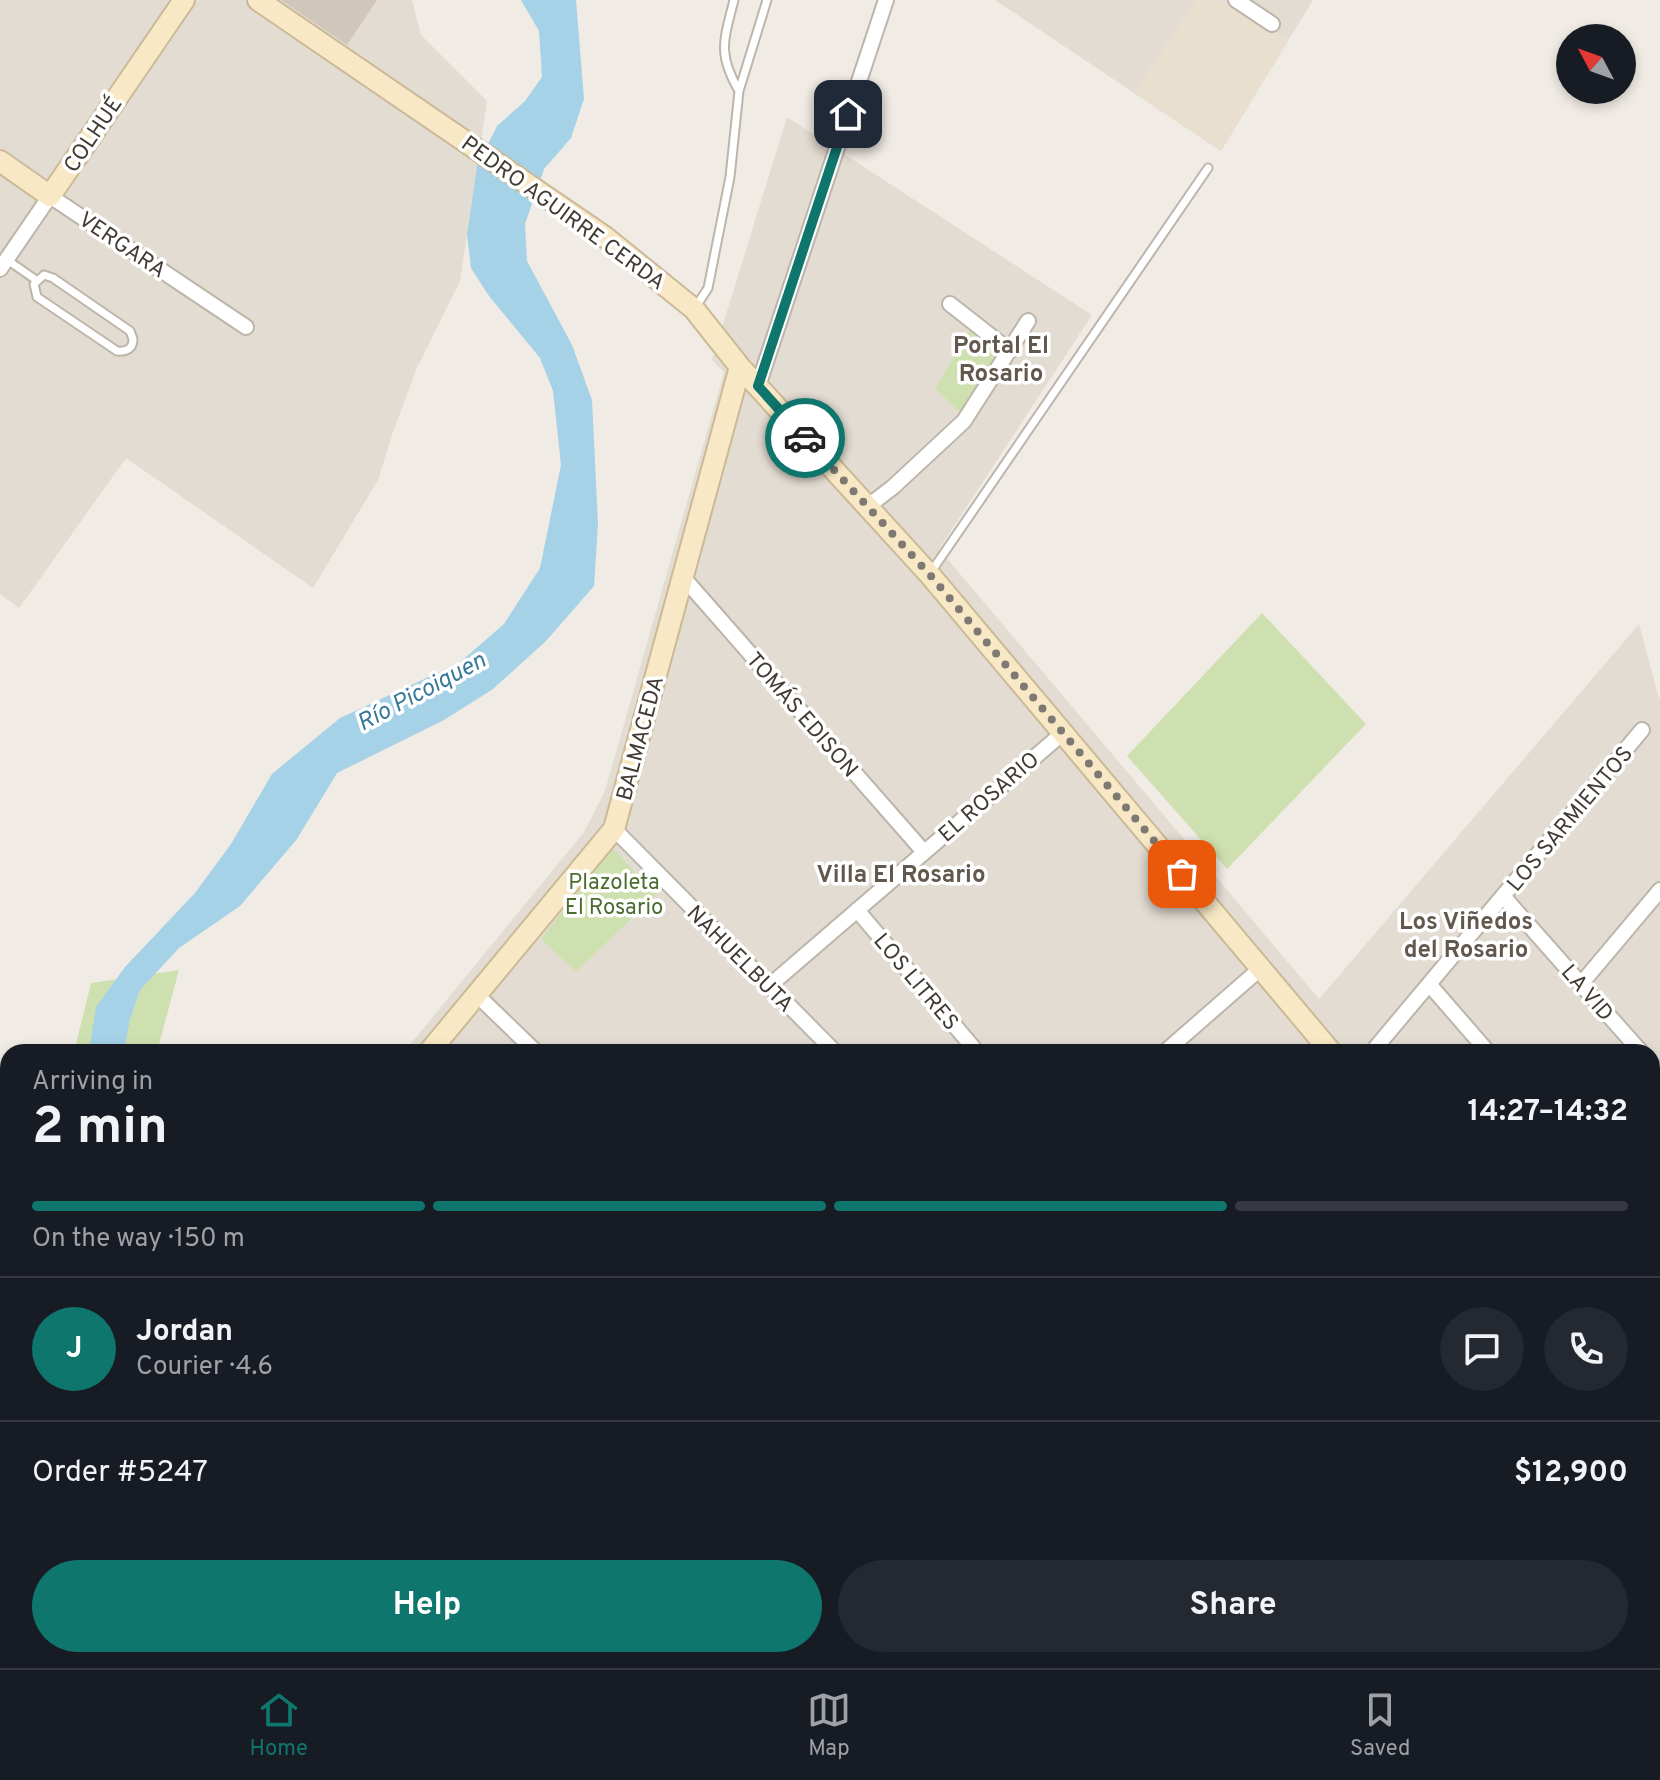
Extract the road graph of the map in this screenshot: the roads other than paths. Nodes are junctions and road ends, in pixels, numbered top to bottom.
1 (184, 0) edge
2 (258, 0) edge
3 (734, 0) edge
4 (767, 0) edge
5 (886, 0) edge
6 (1236, 0) edge
7 (1272, 24) dead end
8 (739, 91) junction
9 (0, 161) edge
10 (1208, 168) dead end
11 (50, 196) junction
12 (3, 264) edge
13 (36, 280) junction
14 (950, 304) dead end
15 (694, 309) junction
16 (1028, 321) dead end
17 (246, 327) dead end
18 (1010, 351) junction
19 (740, 367) junction
20 (758, 386) junction
21 (867, 507) junction
22 (930, 575) junction
23 (682, 576) junction
24 (1642, 730) dead end
25 (1064, 732) junction
26 (614, 829) junction
27 (924, 852) junction
28 (1660, 890) edge
29 (1503, 896) junction
30 (857, 910) junction
31 (1261, 968) junction
32 (1429, 984) junction
33 (1581, 984) junction
34 (768, 987) junction
35 (476, 994) junction
36 (435, 1044) edge
37 (528, 1044) edge
38 (827, 1044) edge
39 (970, 1044) edge
40 (1174, 1044) edge
41 (1324, 1044) edge
42 (1379, 1044) edge
43 (1481, 1044) edge
44 (1634, 1044) edge

1 - 11 main road, COLHUÉ
2 - 15 main road, PEDRO AGUIRRE CERDA
3 - 8 lane
4 - 8 lane
5 - 20 street
6 - 7 street
8 - 15 lane
9 - 11 main road, VERGARA
10 - 22 lane
11 - 12 street, COLHUÉ
11 - 17 street, VERGARA
12 - 13 lane
13 - 13 lane
14 - 18 street
15 - 19 main road, PEDRO AGUIRRE CERDA
16 - 18 street
18 - 21 street
19 - 20 main road, PEDRO AGUIRRE CERDA
19 - 23 main road, BALMACEDA
20 - 21 main road, PEDRO AGUIRRE CERDA
21 - 22 main road, PEDRO AGUIRRE CERDA
22 - 25 main road, PEDRO AGUIRRE CERDA
23 - 26 main road, BALMACEDA
23 - 27 street, TOMÁS EDISON
24 - 29 street, LOS SARMIENTOS
25 - 27 street, EL ROSARIO
25 - 31 main road, PEDRO AGUIRRE CERDA
26 - 34 street, NAHUELBUTA
26 - 35 main road, BALMACEDA
27 - 30 street, EL ROSARIO
28 - 33 street
29 - 32 street, LOS SARMIENTOS
29 - 33 street, LA VID
30 - 34 street, EL ROSARIO
30 - 39 street, LOS LITRES
31 - 40 street
31 - 41 main road, PEDRO AGUIRRE CERDA
32 - 42 street, LOS SARMIENTOS
32 - 43 street
33 - 44 street, LA VID
34 - 38 street, NAHUELBUTA
35 - 36 main road, BALMACEDA
35 - 37 street

